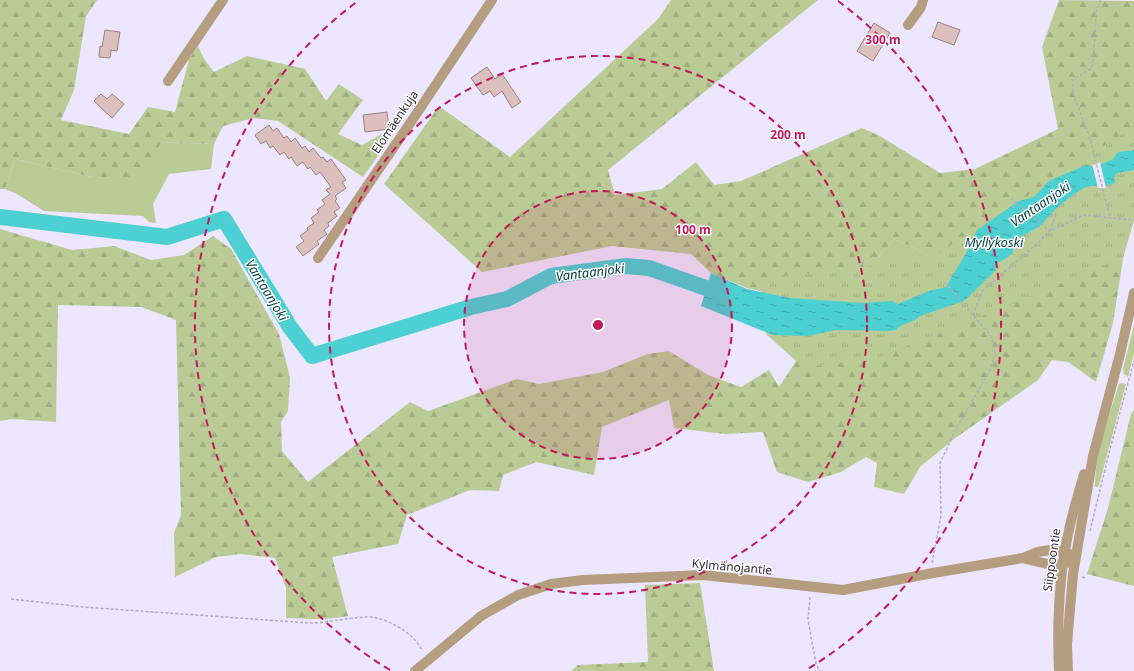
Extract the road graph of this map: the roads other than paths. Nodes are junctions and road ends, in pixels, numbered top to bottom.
1 (223, 0) edge
2 (492, 0) edge
3 (924, 0) edge
4 (908, 25) dead end
5 (168, 81) dead end
6 (318, 258) dead end
7 (1134, 293) edge
8 (1092, 456) junction
9 (1065, 551) junction
10 (1023, 558) junction
11 (1075, 559) junction
12 (1064, 565) junction
13 (415, 671) edge
14 (1059, 671) edge
15 (1068, 671) edge

1 - 5 street
2 - 6 street, Elomäenkuja
3 - 4 street
7 - 8 street, Siippoontie
8 - 9 street, Siippoontie
8 - 11 street, Siippoontie
9 - 10 street, Kylmänojantie
9 - 11 street
9 - 12 street, Siippoontie
10 - 12 street, Kylmänojantie
10 - 13 street, Kylmänojantie
11 - 12 street
11 - 15 street, Siippoontie
12 - 14 street, Siippoontie

